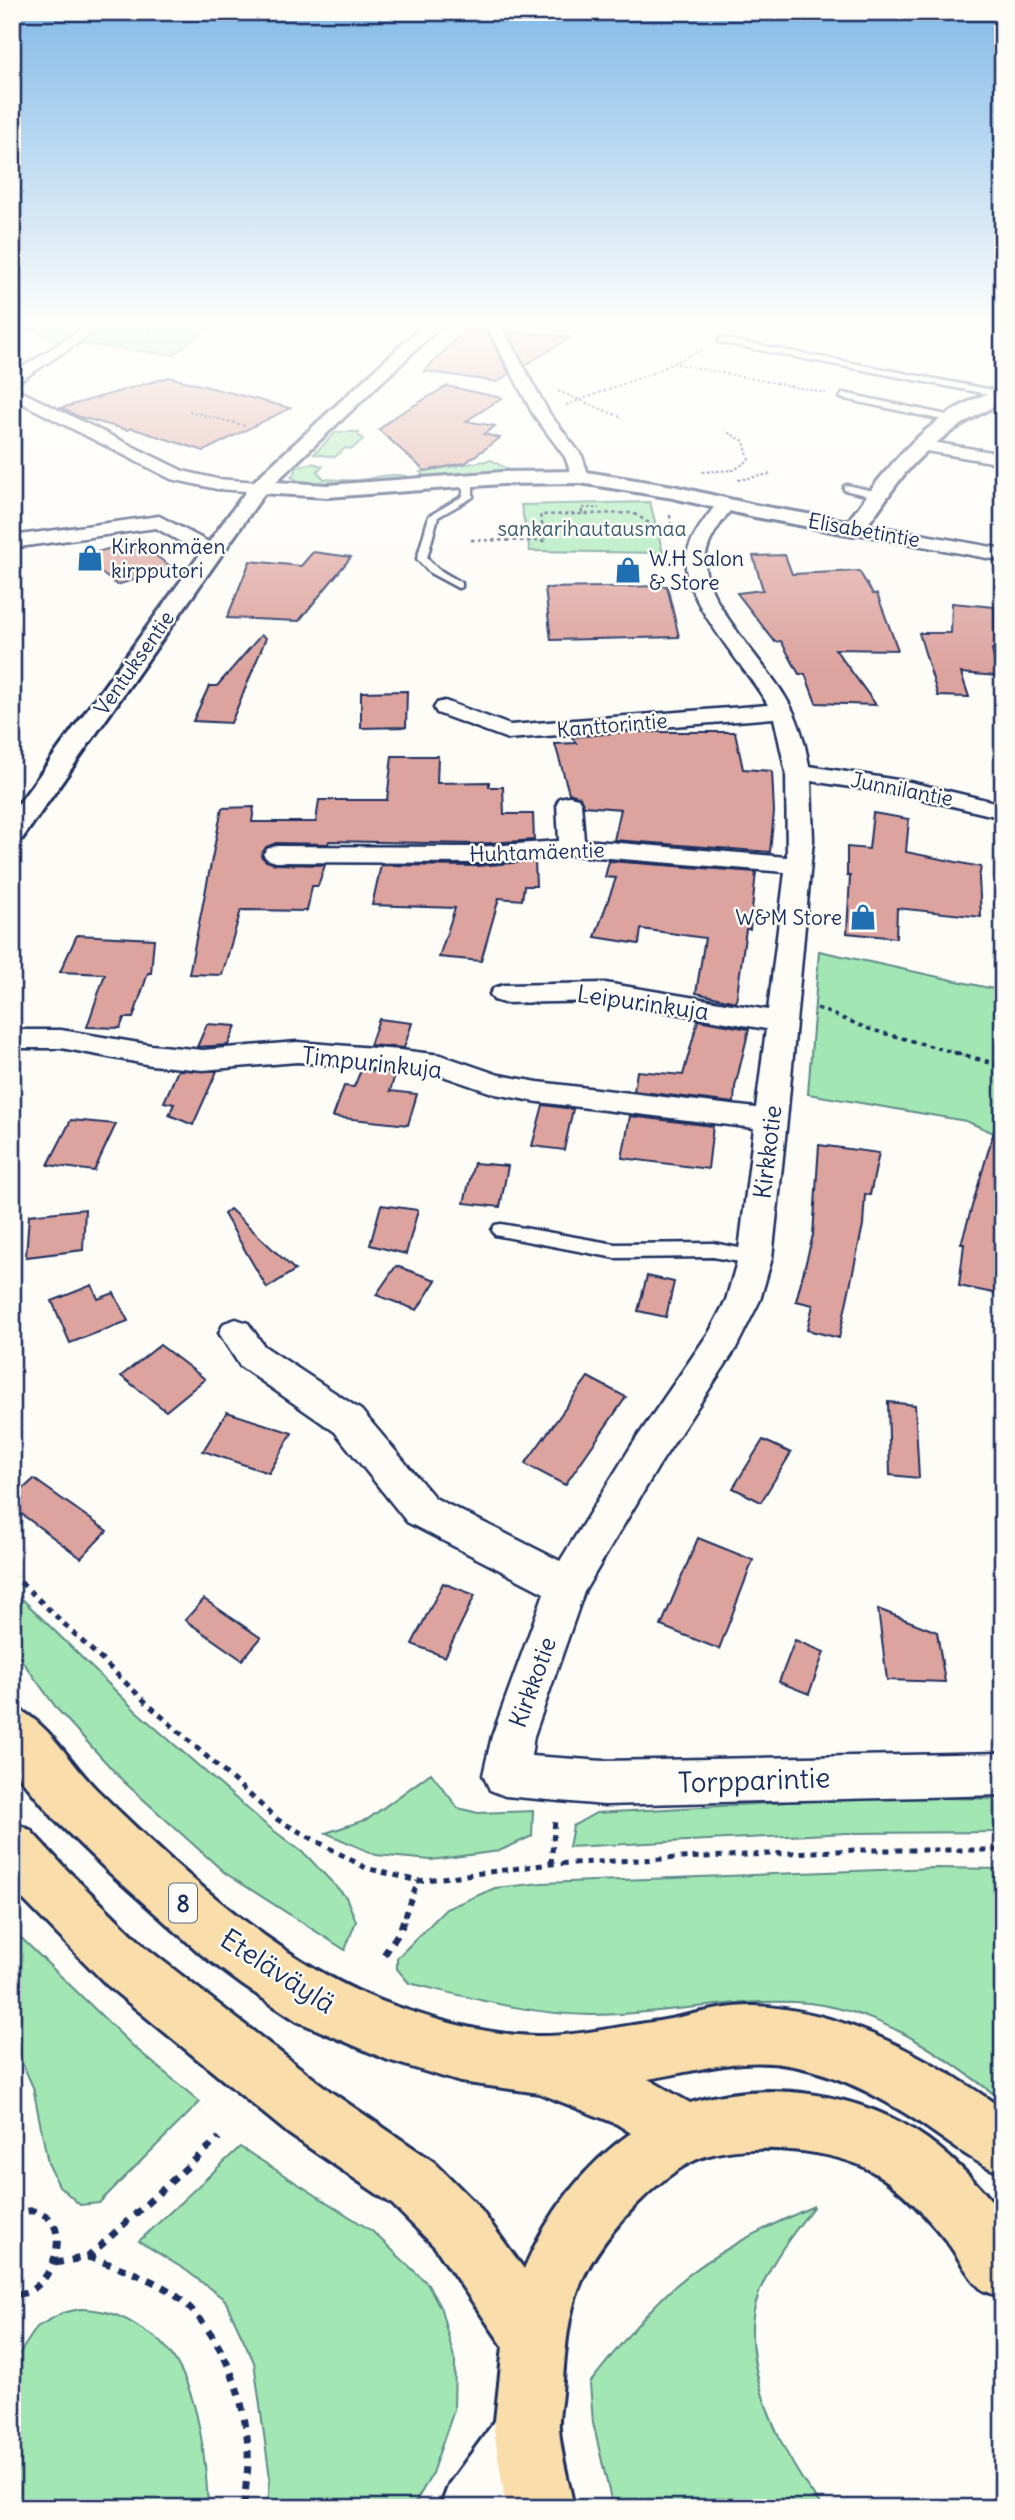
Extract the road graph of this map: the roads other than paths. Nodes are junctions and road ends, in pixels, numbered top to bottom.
1 (103, 438) edge
2 (312, 438) edge
3 (559, 438) edge
4 (929, 438) edge
5 (920, 445) junction
6 (1003, 459) edge
7 (580, 477) junction
8 (468, 480) junction
9 (259, 487) junction
10 (847, 488) dead end
11 (879, 495) junction
12 (721, 510) junction
13 (853, 528) junction
14 (12, 542) edge
15 (211, 551) junction
16 (1003, 555) edge
17 (457, 585) dead end
18 (445, 708) dead end
19 (782, 711) junction
20 (800, 772) junction
21 (569, 803) dead end
22 (1003, 811) edge
23 (12, 833) edge
24 (572, 847) junction
25 (276, 854) dead end
26 (797, 865) junction
27 (504, 994) dead end
28 (783, 1007) junction
29 (12, 1039) edge
30 (772, 1120) junction
31 (501, 1230) dead end
32 (755, 1258) junction
33 (236, 1333) dead end
34 (566, 1585) junction
35 (12, 1730) edge
36 (1003, 1774) edge
37 (505, 1775) joint
38 (12, 1848) edge
39 (539, 2065) junction
40 (686, 2134) junction
41 (1003, 2145) edge
42 (1003, 2267) edge
43 (535, 2337) junction
44 (526, 2433) junction
45 (473, 2508) edge
46 (540, 2508) edge

1 - 9 street
2 - 9 main road, Ventuksentie
3 - 7 street
4 - 5 main road
5 - 6 street
5 - 11 main road
7 - 8 main road, Elisabetintie
7 - 12 main road, Elisabetintie
8 - 9 main road, Elisabetintie
8 - 17 lane
9 - 15 main road, Ventuksentie
10 - 11 lane
11 - 13 main road
12 - 13 main road, Elisabetintie
12 - 19 street, Kirkkotie
13 - 16 street, Elisabetintie
14 - 15 street
15 - 23 main road, Ventuksentie
18 - 19 street, Kanttorintie
19 - 20 street, Kirkkotie
20 - 22 street, Junnilantie
20 - 26 street, Kirkkotie
21 - 24 street
24 - 25 street, Huhtamäentie
24 - 26 street, Huhtamäentie
26 - 28 street, Kirkkotie
27 - 28 street, Leipurinkuja
28 - 30 street, Kirkkotie
29 - 30 street, Timpurinkuja
30 - 32 street, Kirkkotie
31 - 32 lane
32 - 34 street, Kirkkotie
33 - 34 street
34 - 37 street, Kirkkotie
35 - 39 highway, Eteläväylä / 8
36 - 37 street, Torpparintie
38 - 43 highway
39 - 40 highway, Eteläväylä
39 - 41 highway
40 - 42 highway
40 - 43 highway
43 - 44 highway
44 - 45 main road
44 - 46 highway

